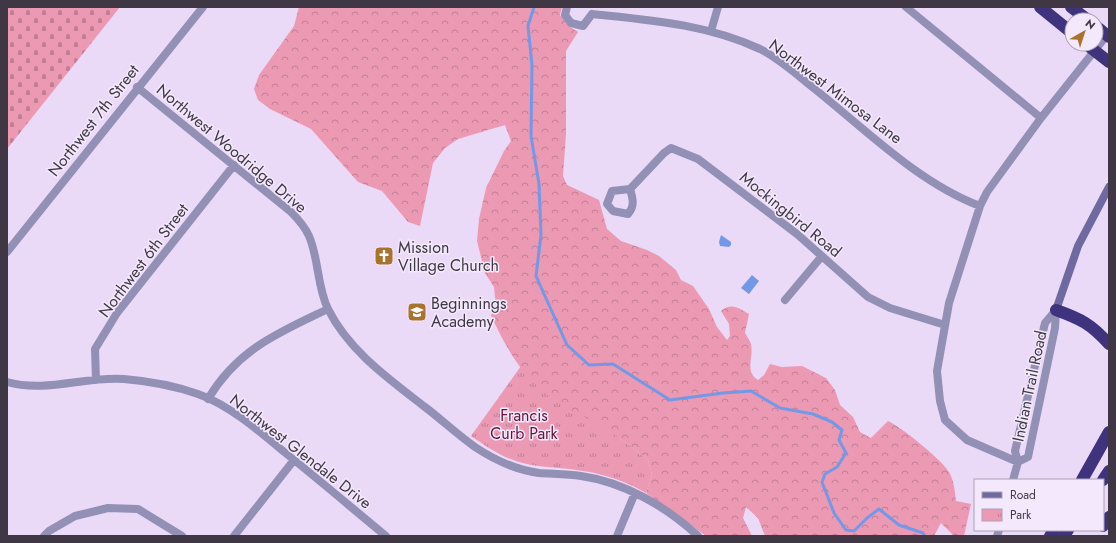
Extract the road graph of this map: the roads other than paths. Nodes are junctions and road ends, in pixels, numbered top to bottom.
1 (203, 7) edge
2 (567, 7) edge
3 (718, 7) edge
4 (906, 7) edge
5 (1040, 7) edge
6 (590, 10) edge
7 (1064, 26) edge
8 (711, 31) junction
9 (1087, 52) edge
10 (1096, 52) edge
11 (1109, 62) edge
12 (137, 87) junction
13 (1041, 118) junction
14 (234, 165) junction
15 (1109, 187) edge
16 (630, 189) dead end
17 (980, 206) junction
18 (7, 252) edge
19 (822, 256) junction
20 (785, 300) dead end
21 (328, 309) junction
22 (1056, 310) junction
23 (945, 325) junction
24 (1109, 344) edge
25 (96, 380) junction
26 (7, 382) edge
27 (208, 399) junction
28 (1109, 432) edge
29 (294, 460) junction
30 (1018, 462) junction
31 (1013, 479) edge
32 (1083, 479) edge
33 (636, 493) junction
34 (44, 536) edge
35 (182, 536) edge
36 (234, 536) edge
37 (386, 536) edge
38 (617, 536) edge
39 (698, 536) edge

1 - 12 street, Northwest 7th Street
2 - 6 street, Northwest Mimosa Lane
3 - 8 street
4 - 13 street
5 - 7 highway
6 - 8 street, Northwest Mimosa Lane
8 - 17 street, Northwest Mimosa Lane
9 - 13 street
10 - 11 highway
12 - 14 street, Northwest Woodridge Drive
12 - 18 street, Northwest 7th Street
13 - 17 street
14 - 21 street, Northwest Woodridge Drive
14 - 25 street, Northwest 6th Street
15 - 22 street, Indian Trail Road
16 - 19 street, Mockingbird Road
17 - 23 street
19 - 20 street
19 - 23 street, Mockingbird Road
21 - 27 street
21 - 33 street, Northwest Woodridge Drive
22 - 24 highway
22 - 30 street, Indian Trail Road
22 - 30 street, Indian Trail Road
23 - 30 street
25 - 26 street, Northwest Glendale Drive
25 - 27 street, Northwest Glendale Drive
27 - 29 street, Northwest Glendale Drive
28 - 32 highway
29 - 36 street
29 - 37 street, Northwest Glendale Drive
30 - 31 street, Indian Trail Road
33 - 38 street
33 - 39 street, Northwest Woodridge Drive
34 - 35 street

